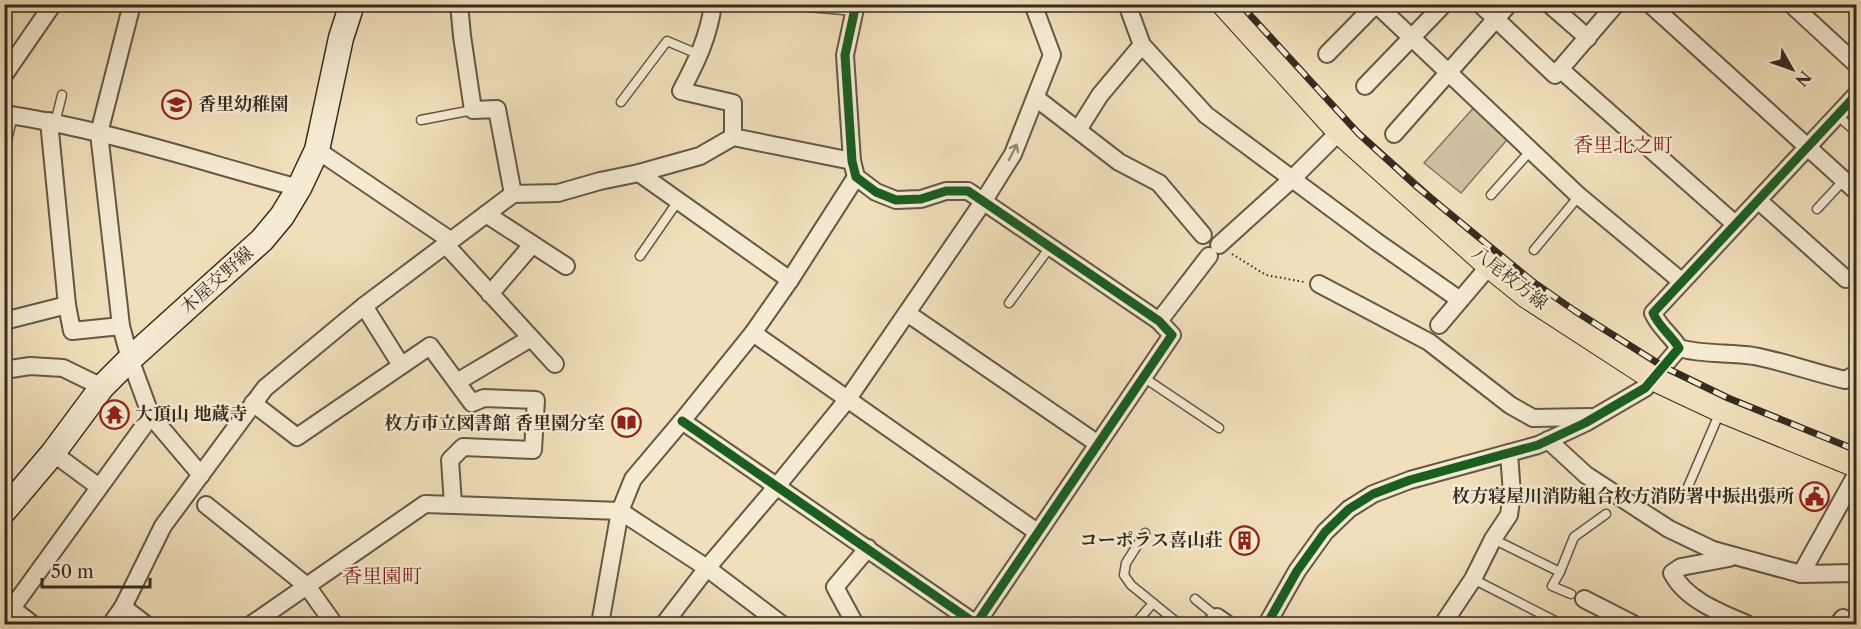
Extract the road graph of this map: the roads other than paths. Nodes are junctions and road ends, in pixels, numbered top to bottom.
1 (53, 4) edge
2 (132, 4) edge
3 (352, 4) edge
4 (459, 4) edge
5 (713, 4) edge
6 (1034, 4) edge
7 (1127, 4) edge
8 (1225, 4) edge
9 (1444, 4) edge
10 (1480, 4) edge
11 (1509, 4) edge
12 (1549, 4) edge
13 (1616, 4) edge
14 (1650, 4) edge
15 (1791, 4) edge
16 (784, 5) edge
17 (856, 8) edge
18 (1496, 19) junction
19 (1588, 38) junction
20 (1411, 39) junction
21 (1142, 45) junction
22 (1327, 54) dead end
23 (700, 55) junction
24 (1857, 64) edge
25 (1560, 69) junction
26 (1449, 72) junction
27 (4, 75) edge
28 (1365, 86) dead end
29 (62, 95) dead end
30 (1856, 97) edge
31 (1036, 98) junction
32 (621, 102) dead end
33 (473, 110) junction
34 (9, 115) edge
35 (1836, 115) junction
36 (421, 120) dead end
37 (52, 122) junction
38 (1078, 130) junction
39 (1340, 131) junction
40 (1857, 132) edge
41 (99, 133) junction
42 (1394, 134) dead end
43 (733, 137) junction
44 (1807, 147) junction
45 (1532, 149) junction
46 (317, 150) junction
47 (4, 153) edge
48 (854, 169) junction
49 (639, 173) junction
50 (1292, 179) junction
51 (1844, 180) junction
52 (299, 188) junction
53 (1857, 191) edge
54 (513, 194) junction
55 (1491, 195) dead end
56 (1579, 196) junction
57 (678, 201) junction
58 (1759, 201) junction
59 (983, 202) junction
60 (1817, 209) dead end
61 (486, 214) junction
62 (1735, 224) junction
63 (1203, 235) dead end
64 (448, 242) junction
65 (532, 245) junction
66 (1050, 248) junction
67 (1534, 249) dead end
68 (640, 256) dead end
69 (1490, 265) junction
70 (566, 266) dead end
71 (1846, 279) dead end
72 (790, 280) junction
73 (1681, 282) junction
74 (1318, 284) road end
75 (490, 294) junction
76 (1460, 300) junction
77 (1009, 303) dead end
78 (66, 305) junction
79 (364, 306) junction
80 (907, 313) junction
81 (4, 321) edge
82 (1159, 321) junction
83 (1439, 325) dead end
84 (121, 326) junction
85 (753, 333) junction
86 (531, 338) junction
87 (1679, 348) junction
88 (130, 359) junction
89 (401, 364) junction
90 (555, 364) dead end
91 (4, 370) edge
92 (1857, 374) edge
93 (1143, 377) junction
94 (1655, 378) junction
95 (457, 382) junction
96 (102, 387) junction
97 (847, 400) junction
98 (253, 403) junction
99 (1721, 409) junction
100 (151, 416) junction
101 (1594, 417) junction
102 (682, 422) junction
103 (1219, 428) dead end
104 (1548, 440) junction
105 (1098, 444) junction
106 (53, 453) junction
107 (1509, 453) junction
108 (1857, 464) edge
109 (201, 475) junction
110 (1857, 475) edge
111 (777, 486) junction
112 (99, 487) junction
113 (1687, 489) dead end
114 (453, 504) junction
115 (206, 506) dead end
116 (620, 511) junction
117 (4, 512) edge
118 (1606, 514) dead end
119 (1037, 532) junction
120 (1145, 533) dead end
121 (1493, 538) junction
122 (868, 548) junction
123 (1736, 557) junction
124 (707, 568) junction
125 (1560, 572) junction
126 (1857, 573) edge
127 (1801, 574) junction
128 (1473, 579) junction
129 (307, 586) junction
130 (1577, 597) joint
131 (1195, 599) dead end
132 (1154, 603) junction
133 (123, 607) junction
134 (7, 610) edge
135 (1218, 622) edge
136 (1272, 623) edge
137 (1559, 623) dead end
138 (32, 624) edge
139 (111, 624) edge
140 (145, 624) edge
141 (254, 624) edge
142 (334, 624) edge
143 (600, 624) edge
144 (664, 624) edge
145 (781, 624) edge
146 (855, 624) edge
147 (976, 624) edge
148 (1136, 624) edge
149 (1179, 624) edge
150 (1443, 624) edge
151 (1632, 624) edge
152 (1747, 624) edge

1 - 27 street
2 - 41 street
3 - 46 main road, 木屋交野線
4 - 33 street
5 - 23 street
6 - 31 street
7 - 21 street
8 - 39 main road, 八尾枚方線
9 - 20 street
10 - 18 street
11 - 18 street
12 - 19 street
13 - 19 street
14 - 44 street
15 - 24 street
16 - 17 lane
17 - 48 street
18 - 25 street
18 - 26 street
19 - 25 street
20 - 22 street
20 - 26 street
20 - 28 street
21 - 38 street
21 - 50 street
23 - 32 lane
23 - 43 street
25 - 62 street
26 - 42 street
26 - 45 street
29 - 37 lane
30 - 35 street
31 - 38 street
59 -> 31 street
33 - 36 lane
33 - 54 street
34 - 37 street
34 - 47 lane
35 - 40 lane
35 - 44 street
37 - 41 street
37 - 78 street
38 - 63 street
39 - 50 street
39 - 69 main road, 八尾枚方線
41 - 52 street
41 - 84 street
43 - 48 street
43 - 49 street
44 - 51 street
44 - 58 street
45 - 55 lane
45 - 56 street
46 - 52 main road, 木屋交野線
46 - 64 street
48 - 59 street
48 - 72 street
49 - 54 street
49 - 57 street
50 - 76 street
50 - 82 street
51 - 53 street
51 - 60 lane
52 - 88 main road, 木屋交野線
54 - 61 street
56 - 67 lane
56 - 73 street
57 - 68 lane
57 - 72 street
58 - 62 street
58 - 71 street
59 - 66 street
59 - 80 street
61 - 64 street
61 - 65 street
62 - 73 street
64 - 75 street
64 - 79 street
65 - 70 street
65 - 75 street
66 - 77 lane
66 - 82 street
69 - 76 street
69 - 94 main road, 八尾枚方線
72 - 85 street
73 - 87 street
74 - 101 street
75 - 86 street
76 - 83 street
78 - 81 street
78 - 84 street
79 - 89 street
79 - 98 street
80 - 97 street
80 - 105 street
82 - 93 street
84 - 88 street
85 - 97 street
85 - 102 street
86 - 90 street
86 - 95 street
87 - 92 street
87 - 94 street
88 - 96 main road, 木屋交野線
88 - 100 street
89 - 95 street
89 - 98 street
91 - 96 street
93 - 103 lane
93 - 105 street
94 - 99 main road, 八尾枚方線
94 - 101 street
95 - 114 street
96 - 106 main road, 木屋交野線
97 - 111 street
97 - 119 street
98 - 109 street
99 - 108 main road, 八尾枚方線
99 - 113 lane
100 - 109 street
100 - 112 street
101 - 104 street
102 - 111 street
102 - 116 street
104 - 107 street
104 - 123 street
105 - 119 street
106 - 112 street
106 - 117 main road, 木屋交野線
107 - 121 street
107 - 136 street
109 - 133 street
110 - 127 street
111 - 122 street
111 - 124 street
112 - 134 street
114 - 116 street
114 - 129 street
115 - 129 street
116 - 124 street
116 - 143 street
118 - 125 lane
119 - 147 street
120 - 132 lane
121 - 125 lane
121 - 128 street
122 - 146 street
122 - 147 street
123 - 127 street
123 - 152 street
124 - 144 street
124 - 145 street
125 - 130 lane
126 - 127 street
128 - 137 lane
128 - 150 street
129 - 141 street
129 - 142 street
130 - 151 street
131 - 135 lane
132 - 148 lane
132 - 149 lane
133 - 139 street
133 - 140 street
134 - 138 street

